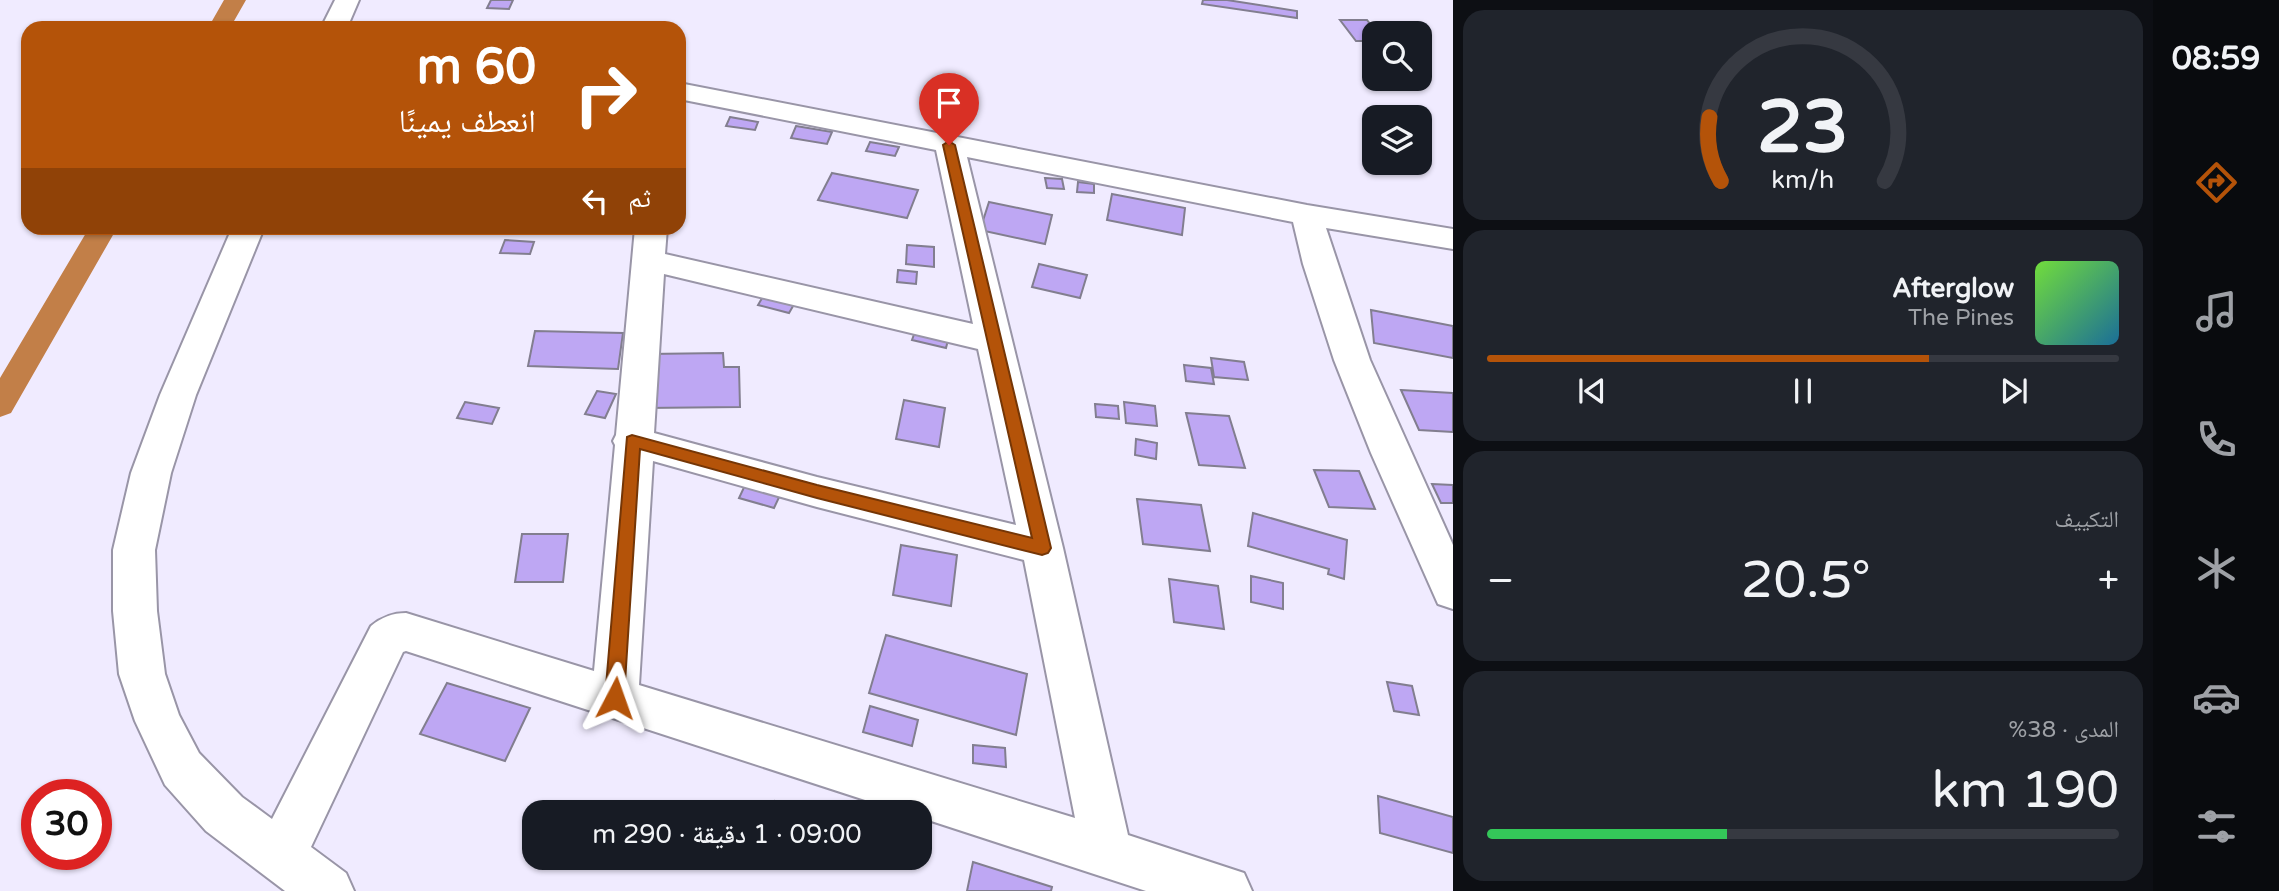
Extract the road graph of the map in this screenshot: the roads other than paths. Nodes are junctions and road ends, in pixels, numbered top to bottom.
1 (347, 0) edge
2 (337, 21) edge
3 (686, 92) edge
4 (949, 145) junction
5 (1307, 215) junction
6 (245, 235) edge
7 (1453, 239) edge
8 (649, 244) edge
9 (992, 340) junction
10 (632, 441) junction
11 (1042, 548) junction
12 (1453, 591) edge
13 (615, 698) junction
14 (1107, 855) junction
15 (280, 856) junction
16 (328, 891) edge
17 (1226, 891) edge

1 - 2 street
3 - 4 street
4 - 5 street
4 - 9 street
5 - 7 street
5 - 12 street
6 - 15 street
8 - 9 street
8 - 10 street
9 - 11 street
10 - 11 street
10 - 13 street
11 - 14 street
13 - 14 street
13 - 15 street
14 - 17 street
15 - 16 street

